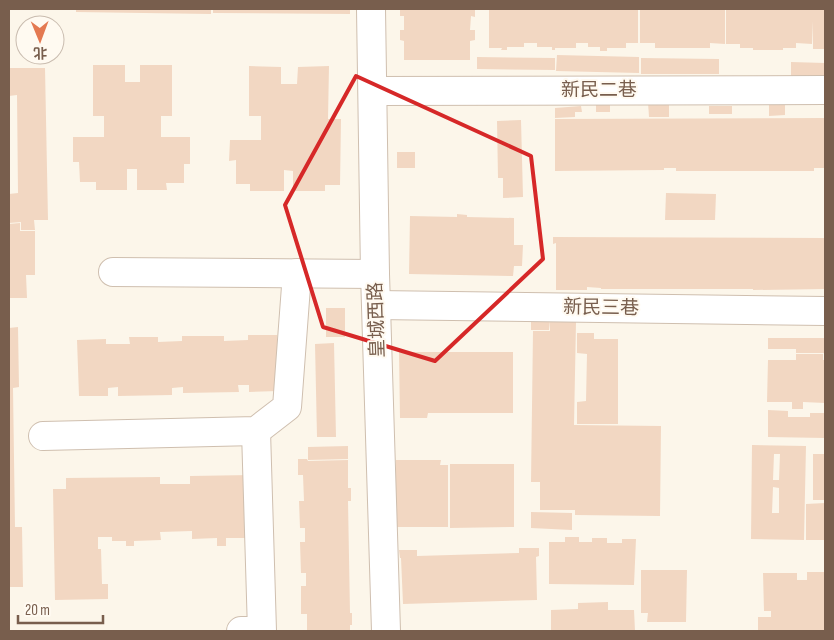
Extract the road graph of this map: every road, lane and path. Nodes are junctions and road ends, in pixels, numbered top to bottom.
1 (371, 9) edge
2 (825, 90) edge
3 (374, 91) junction
4 (113, 272) dead end
5 (297, 273) junction
6 (376, 274) junction
7 (376, 305) junction
8 (825, 311) edge
9 (256, 431) junction
10 (43, 436) dead end
11 (241, 631) edge
12 (386, 631) edge

1 - 3 street, 皇城西路
2 - 3 street, 新民二巷
3 - 6 street, 皇城西路
4 - 5 street
5 - 6 street
5 - 9 street
6 - 7 street, 皇城西路
7 - 8 street, 新民三巷
7 - 12 street, 皇城西路
9 - 10 street
9 - 11 street

